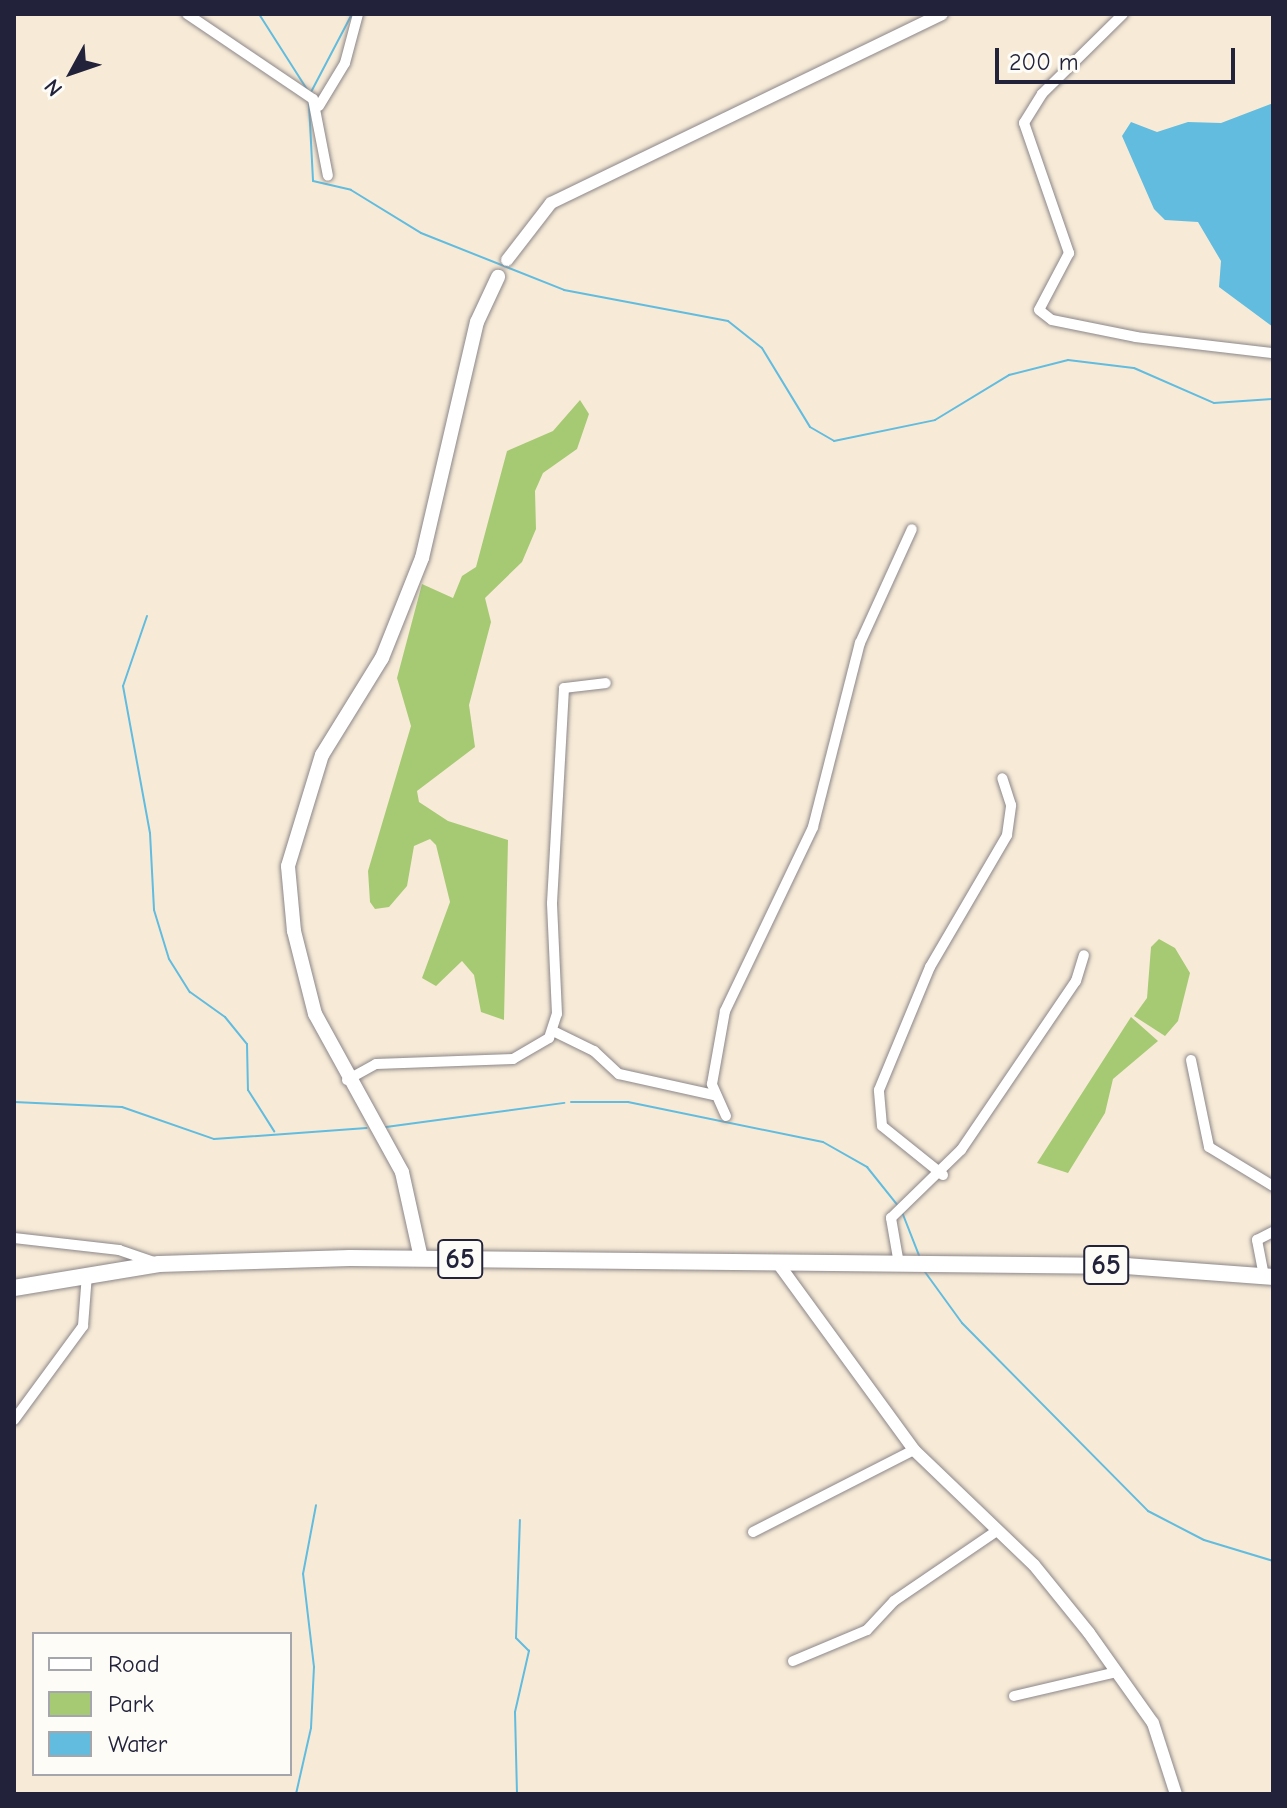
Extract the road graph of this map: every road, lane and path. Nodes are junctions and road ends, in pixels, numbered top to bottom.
1 (187, 14) edge
2 (358, 14) edge
3 (942, 14) edge
4 (1123, 14) edge
5 (319, 106) junction
6 (328, 176) dead end
7 (507, 260) dead end
8 (498, 277) dead end
9 (1273, 353) edge
10 (912, 529) dead end
11 (606, 683) dead end
12 (1002, 778) dead end
13 (1084, 955) dead end
14 (553, 1031) junction
15 (1191, 1060) dead end
16 (347, 1080) junction
17 (714, 1095) junction
18 (726, 1116) dead end
19 (943, 1175) junction
20 (1273, 1186) edge
21 (1273, 1232) edge
22 (14, 1238) edge
23 (421, 1258) junction
24 (777, 1262) junction
25 (159, 1264) junction
26 (904, 1264) junction
27 (87, 1271) junction
28 (1269, 1276) edge
29 (14, 1288) edge
30 (14, 1420) edge
31 (914, 1450) junction
32 (998, 1530) junction
33 (753, 1532) dead end
34 (793, 1661) dead end
35 (1116, 1672) junction
36 (1014, 1696) dead end
37 (1176, 1794) edge

1 - 5 street
2 - 5 street
3 - 7 street
4 - 9 street
5 - 6 street
8 - 16 main road
10 - 17 street
11 - 14 street
12 - 19 street
13 - 19 street
14 - 16 street
14 - 17 street
15 - 20 street
16 - 23 main road
17 - 18 street
19 - 26 street
21 - 28 street
22 - 25 street
23 - 24 main road, 65
23 - 25 main road, 65
24 - 26 main road, 65
24 - 31 street
25 - 27 main road, 65
26 - 28 main road, 65
27 - 29 main road, 65
27 - 30 street
31 - 32 street
31 - 33 street
32 - 34 street
32 - 35 street
35 - 36 street
35 - 37 street

